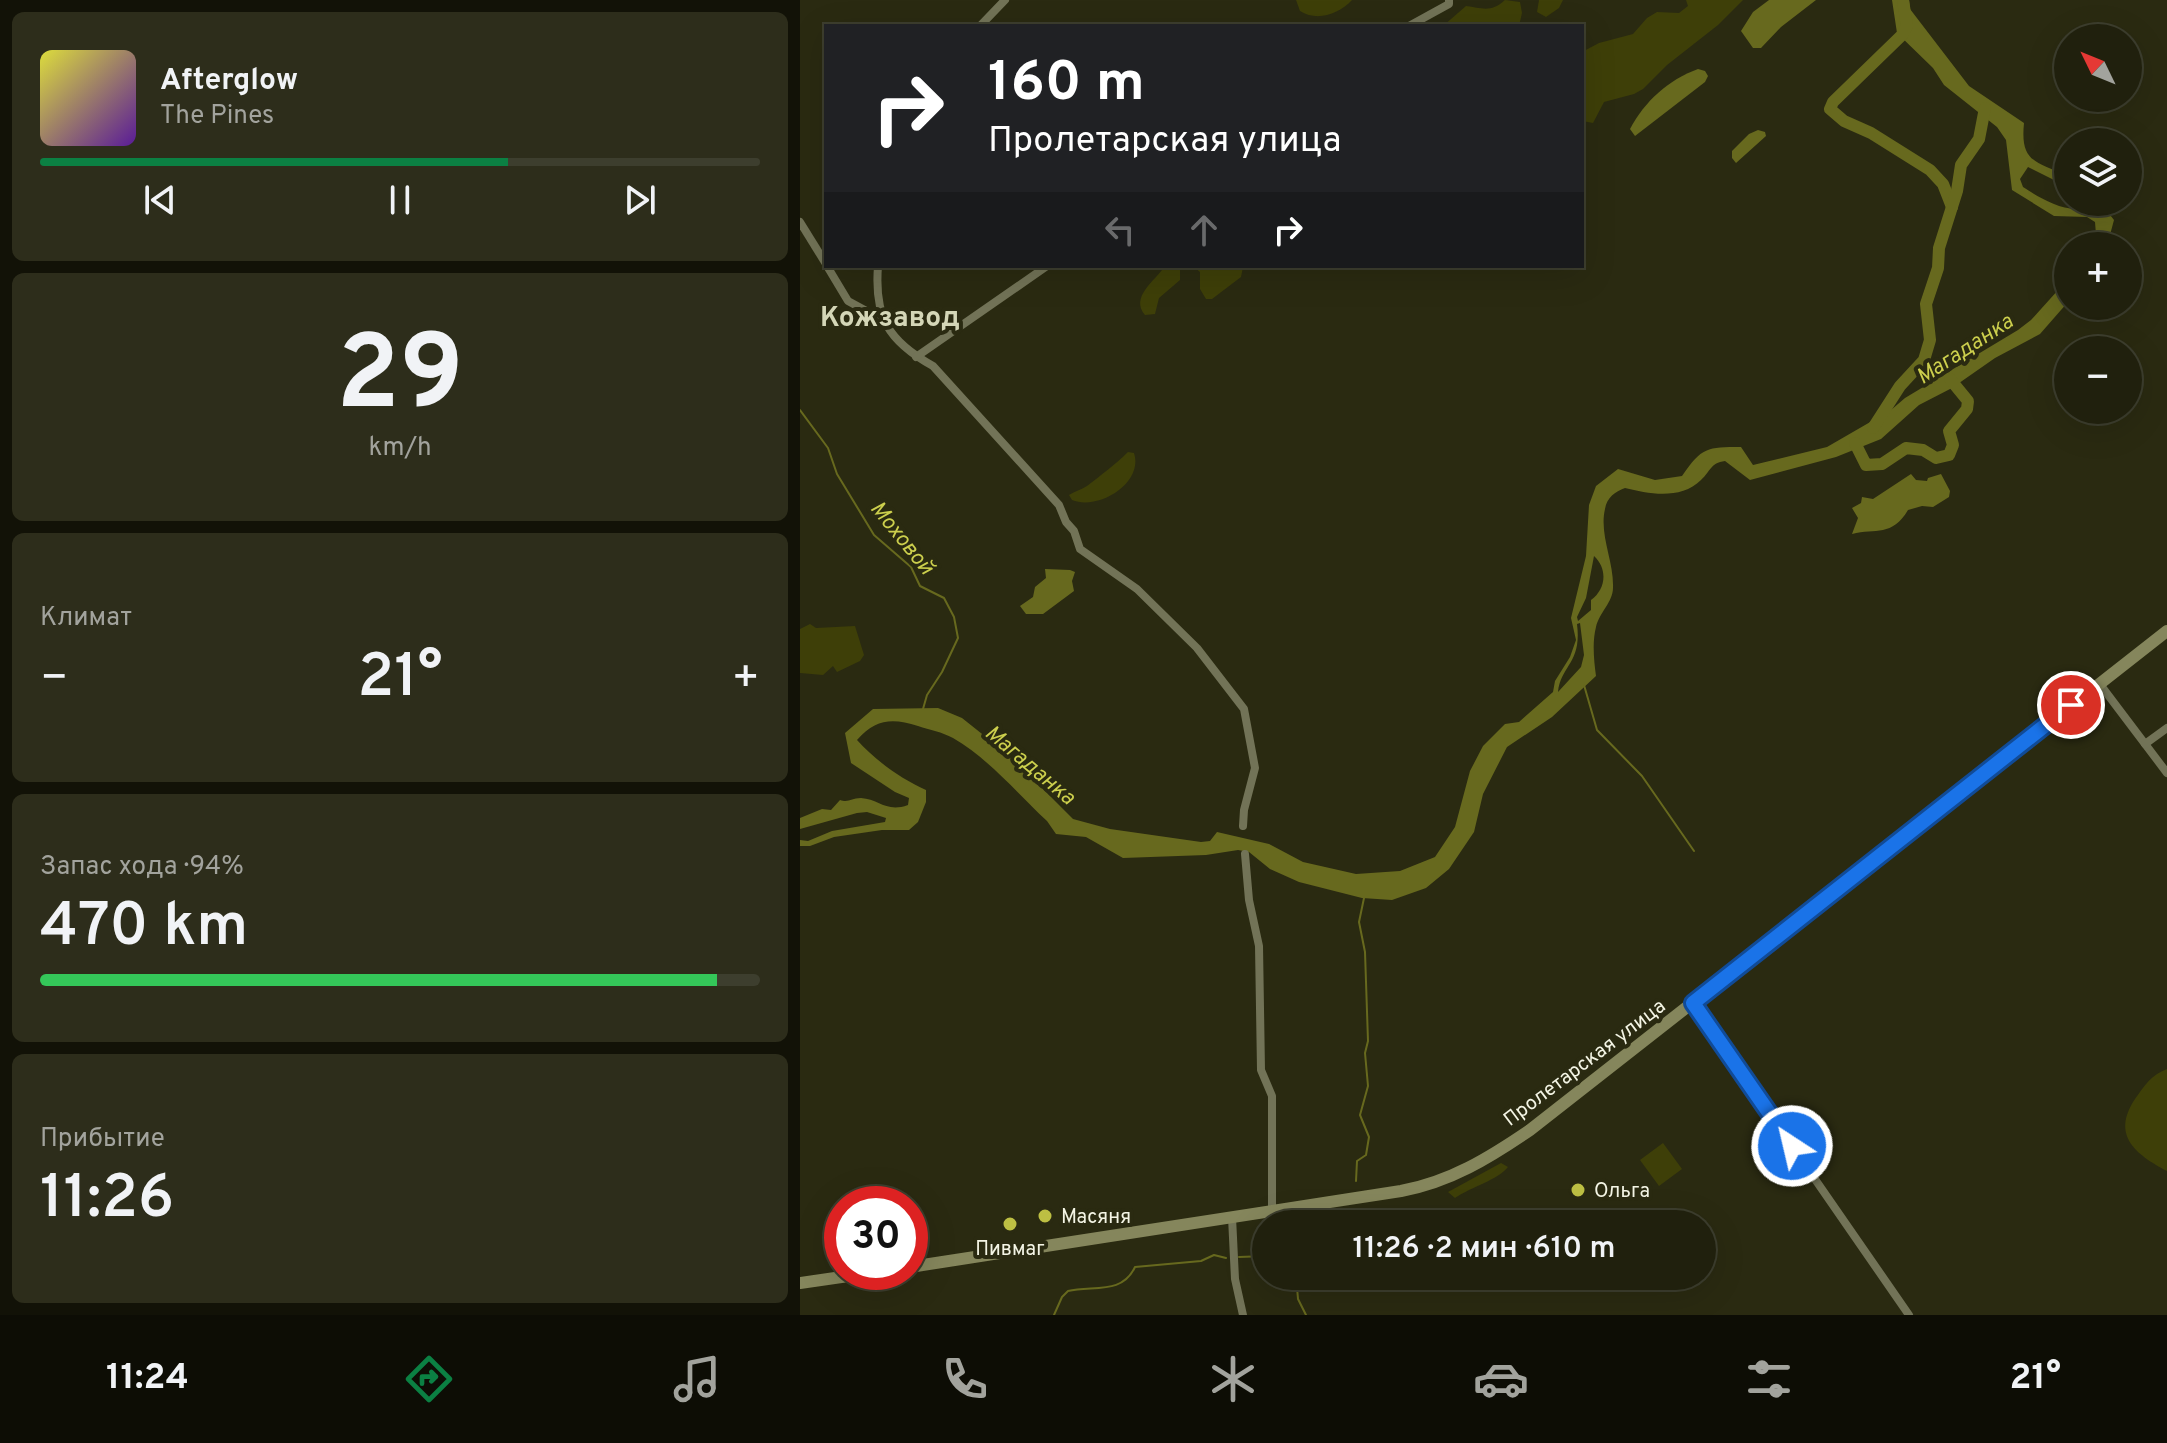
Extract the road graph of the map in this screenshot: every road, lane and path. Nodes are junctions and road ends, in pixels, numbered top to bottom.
1 (1005, 0) edge
2 (1449, 0) edge
3 (982, 24) edge
4 (1413, 24) edge
5 (800, 222) edge
6 (824, 262) edge
7 (828, 268) edge
8 (878, 268) edge
9 (1044, 268) edge
10 (883, 320) junction
11 (916, 357) junction
12 (2167, 631) edge
13 (2099, 683) junction
14 (2167, 728) edge
15 (2145, 744) junction
16 (2167, 773) edge
17 (1243, 826) dead end
18 (1245, 854) dead end
19 (1693, 1003) junction
20 (1272, 1210) joint
21 (1252, 1214) edge
22 (1232, 1217) junction
23 (928, 1264) edge
24 (824, 1280) edge
25 (800, 1283) edge
26 (1243, 1315) edge
27 (1909, 1315) edge

1 - 3 street
2 - 4 street
5 - 6 street
7 - 10 street
8 - 10 street
9 - 11 street
10 - 11 street
11 - 17 street
12 - 13 main road, Пролетарская улица
13 - 15 street
13 - 19 main road, Пролетарская улица
14 - 15 street
15 - 16 street
18 - 20 street
19 - 20 main road, Пролетарская улица
19 - 27 street
21 - 22 main road, Пролетарская улица
22 - 23 main road, Пролетарская улица
22 - 26 street
24 - 25 main road

